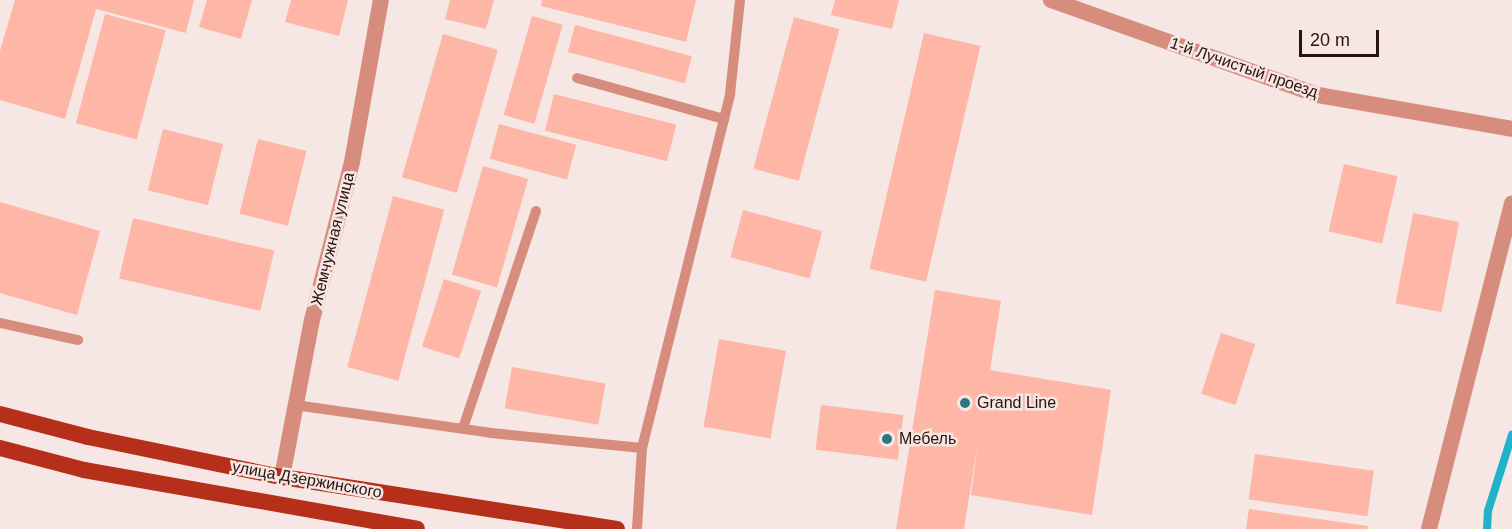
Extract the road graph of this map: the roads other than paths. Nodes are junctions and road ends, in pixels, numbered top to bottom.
1 (381, 0) edge
2 (740, 0) edge
3 (1051, 0) edge
4 (577, 78) dead end
5 (724, 119) junction
6 (1512, 129) edge
7 (1512, 203) edge
8 (536, 211) dead end
9 (0, 323) edge
10 (78, 340) dead end
11 (295, 405) junction
12 (0, 414) edge
13 (463, 428) junction
14 (0, 448) edge
15 (642, 448) junction
16 (282, 477) junction
17 (417, 529) edge
18 (617, 529) edge
19 (637, 529) edge
20 (1430, 529) edge

1 - 11 street, Жемчужная улица
2 - 5 lane
3 - 6 street, 1-й Лучистый проезд
4 - 5 lane
5 - 15 lane
7 - 20 street
8 - 13 lane
9 - 10 lane
11 - 13 lane
11 - 16 street, Жемчужная улица
12 - 16 main road, улица Дзержинского
13 - 15 lane
14 - 17 main road, улица Дзержинского
15 - 19 lane
16 - 18 main road, улица Дзержинского

